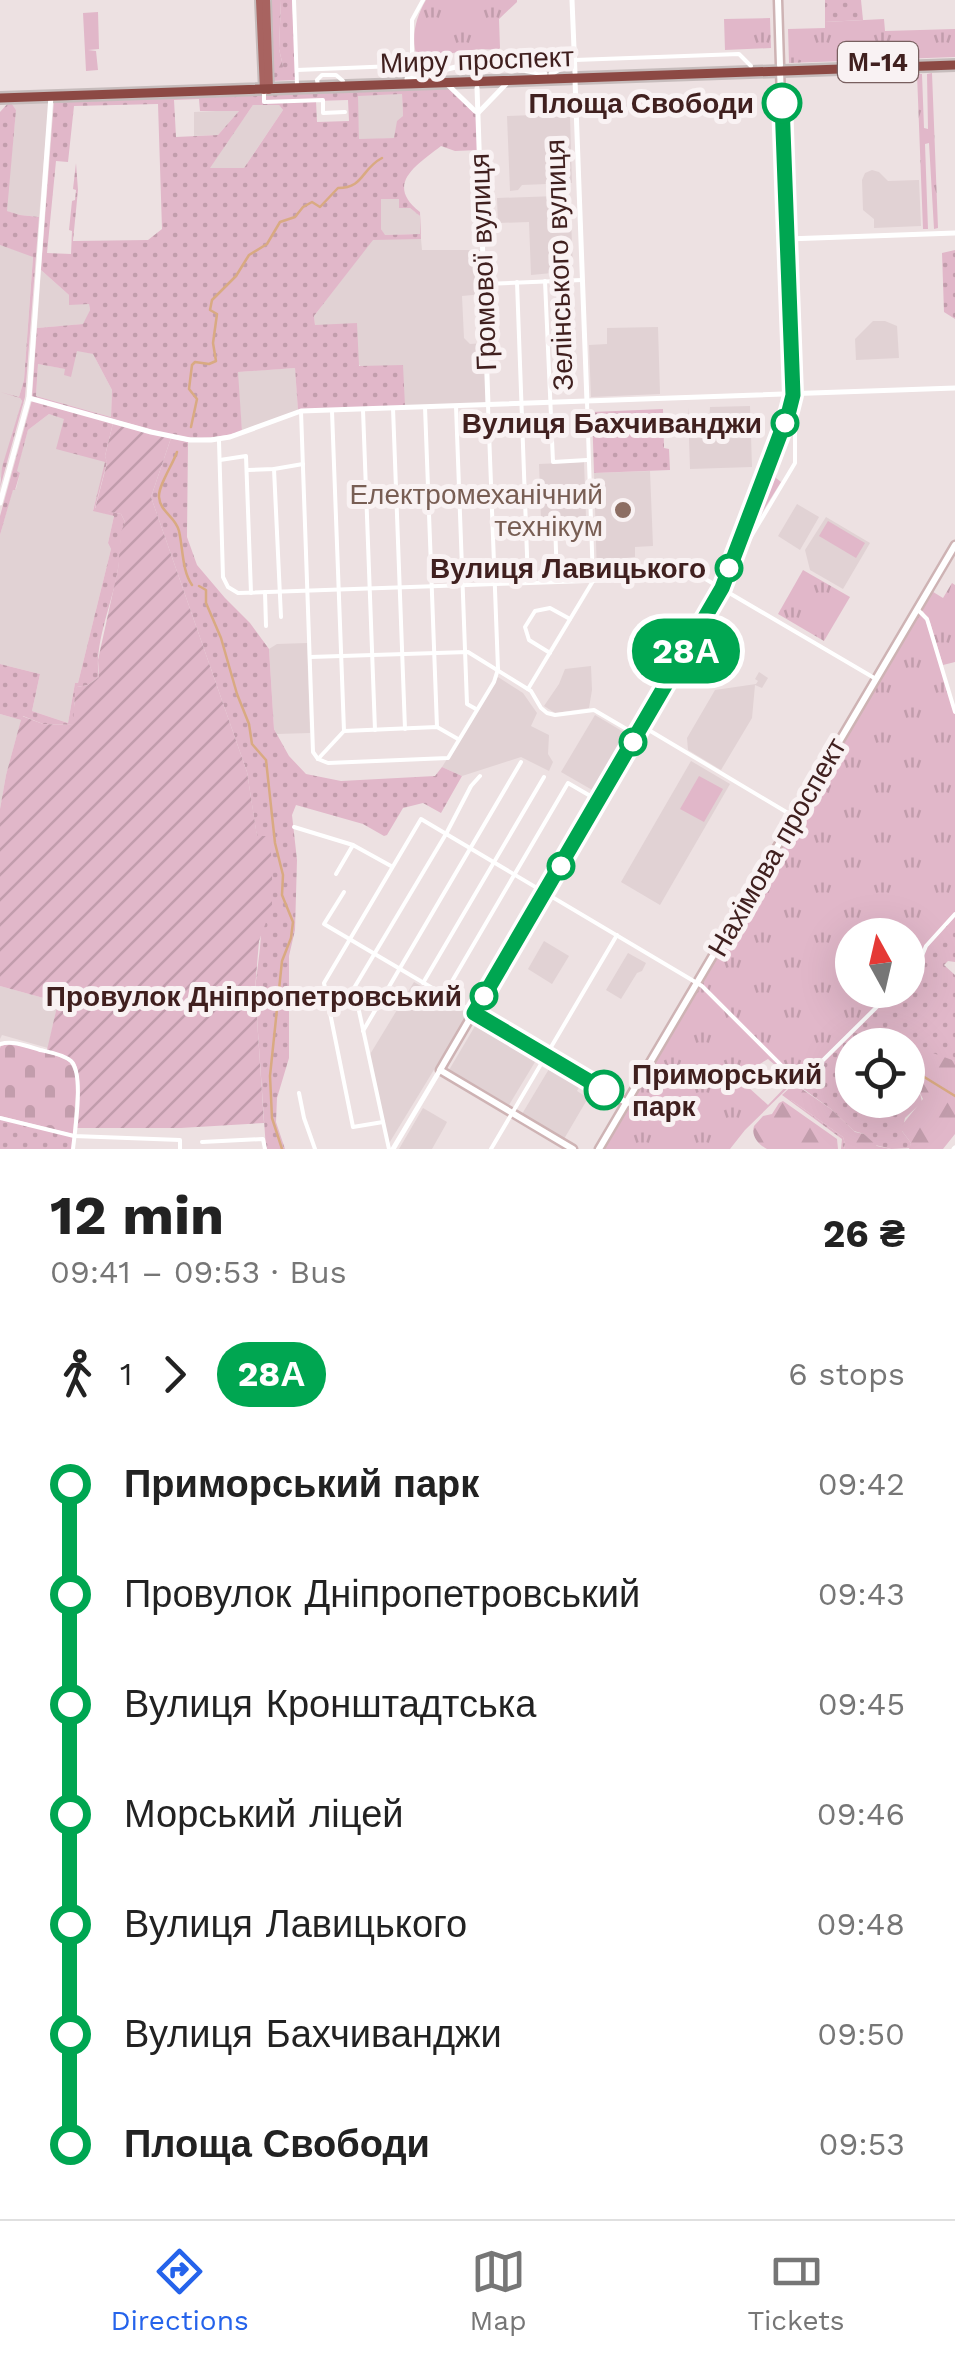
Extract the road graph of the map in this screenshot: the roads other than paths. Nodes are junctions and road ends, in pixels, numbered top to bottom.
1 (263, 0) edge
2 (294, 0) edge
3 (423, 0) edge
4 (572, 0) edge
5 (778, 0) edge
6 (412, 58) junction
7 (574, 60) junction
8 (484, 62) junction
9 (955, 62) edge
10 (468, 63) junction
11 (412, 65) junction
12 (420, 65) junction
13 (751, 66) junction
14 (780, 68) junction
15 (296, 70) junction
16 (548, 74) junction
17 (431, 76) junction
18 (575, 76) junction
19 (509, 81) junction
20 (446, 83) junction
21 (318, 85) junction
22 (300, 86) junction
23 (266, 87) junction
24 (477, 88) dead end
25 (52, 94) junction
26 (0, 95) edge
27 (344, 112) dead end
28 (478, 113) junction
29 (955, 233) edge
30 (787, 239) junction
31 (582, 280) junction
32 (546, 281) junction
33 (517, 282) junction
34 (484, 284) junction
35 (955, 388) edge
36 (793, 395) junction
37 (29, 398) junction
38 (586, 402) junction
39 (550, 403) junction
40 (522, 404) junction
41 (488, 405) junction
42 (456, 406) junction
43 (425, 407) junction
44 (393, 408) junction
45 (363, 409) junction
46 (332, 410) junction
47 (301, 411) junction
48 (785, 422) junction
49 (219, 440) junction
50 (220, 460) junction
51 (589, 460) junction
52 (303, 464) junction
53 (274, 469) junction
54 (246, 470) junction
55 (0, 503) edge
56 (591, 520) junction
57 (741, 537) junction
58 (955, 544) edge
59 (594, 581) junction
60 (558, 582) junction
61 (528, 584) junction
62 (496, 585) junction
63 (463, 586) junction
64 (432, 587) junction
65 (400, 588) junction
66 (722, 588) junction
67 (370, 589) junction
68 (339, 590) junction
69 (308, 591) junction
70 (265, 592) junction
71 (280, 592) junction
72 (251, 593) junction
73 (916, 609) junction
74 (281, 617) dead end
75 (570, 620) junction
76 (266, 626) dead end
77 (434, 652) junction
78 (465, 652) junction
79 (550, 653) junction
80 (372, 654) junction
81 (402, 654) junction
82 (341, 656) junction
83 (310, 657) junction
84 (498, 670) junction
85 (876, 679) junction
86 (528, 690) junction
87 (476, 708) junction
88 (955, 712) edge
89 (642, 726) junction
90 (437, 727) junction
91 (405, 728) junction
92 (375, 730) junction
93 (344, 731) junction
94 (637, 735) junction
95 (459, 740) junction
96 (318, 759) junction
97 (520, 762) dead end
98 (480, 776) dead end
99 (544, 778) dead end
100 (599, 801) junction
101 (794, 817) junction
102 (294, 827) dead end
103 (446, 834) junction
104 (354, 845) junction
105 (470, 848) junction
106 (494, 862) junction
107 (392, 866) junction
108 (336, 874) dead end
109 (515, 875) junction
110 (344, 892) dead end
111 (545, 893) junction
112 (955, 914) edge
113 (617, 935) junction
114 (350, 939) junction
115 (925, 949) edge
116 (374, 954) junction
117 (400, 969) junction
118 (424, 983) junction
119 (698, 983) junction
120 (444, 995) junction
121 (876, 1008) edge
122 (474, 1013) junction
123 (363, 1031) junction
124 (0, 1044) edge
125 (546, 1056) junction
126 (440, 1070) junction
127 (299, 1093) dead end
128 (627, 1103) junction
129 (512, 1113) junction
130 (0, 1118) edge
131 (383, 1122) junction
132 (74, 1136) junction
133 (202, 1142) dead end
134 (73, 1149) edge
135 (180, 1149) edge
136 (265, 1149) edge
137 (315, 1149) edge
138 (391, 1149) edge
139 (491, 1149) edge
140 (573, 1149) edge
141 (599, 1149) edge

1 - 23 main road
2 - 15 street
3 - 6 street
4 - 7 street, Зелінського вулиця
5 - 14 main road
6 - 11 street
6 - 12 street
7 - 13 street
7 - 16 street
7 - 18 street, Зелінського вулиця
8 - 10 street
8 - 10 street
8 - 16 street
9 - 14 highway, Миру проспект / М-14
10 - 17 street
11 - 12 street
11 - 15 street
12 - 17 street
13 - 14 highway, Миру проспект / М-14
13 - 18 highway, Миру проспект / М-14
14 - 18 highway, Миру проспект / М-14
14 - 30 main road
15 - 22 street
16 - 17 highway, Миру проспект / М-14
16 - 18 highway, Миру проспект / М-14
17 - 21 highway, Миру проспект / М-14
18 - 19 highway, Миру проспект / М-14
18 - 31 street, Зелінського вулиця
19 - 20 highway, Миру проспект / М-14
19 - 28 street
20 - 21 highway, Миру проспект / М-14
20 - 28 street
21 - 22 highway, Миру проспект / М-14
22 - 23 highway, Миру проспект / М-14
23 - 25 highway, Миру проспект / М-14
23 - 27 street
24 - 28 street, Громової вулиця
25 - 26 highway, Миру проспект / М-14
25 - 37 street
28 - 34 street, Громової вулиця
29 - 30 street
30 - 36 main road
31 - 32 street
31 - 38 street, Зелінського вулиця
32 - 33 street
32 - 39 street
33 - 34 street
33 - 40 street
34 - 41 street, Громової вулиця
35 - 36 street
36 - 38 street
36 - 48 main road
37 - 49 street
37 - 55 street
38 - 39 street
38 - 51 street, Зелінського вулиця
39 - 40 street
39 - 51 street
40 - 41 street
40 - 61 street
41 - 42 street
41 - 62 street, Громової вулиця
42 - 43 street
42 - 63 street
43 - 44 street
43 - 64 street
44 - 45 street
44 - 65 street
45 - 46 street
45 - 67 street
46 - 47 street
46 - 68 street
47 - 49 street
47 - 52 street
48 - 57 main road
48 - 57 street
49 - 50 street
50 - 54 street
50 - 72 street
51 - 56 street, Зелінського вулиця
52 - 53 street
52 - 69 street
53 - 54 street
53 - 71 street
54 - 72 street
56 - 59 street, Зелінського вулиця
56 - 60 street
57 - 66 main road
58 - 73 main road, Нахімова проспект
59 - 60 street
59 - 66 street
59 - 75 street
60 - 61 street
61 - 62 street
62 - 63 street
62 - 84 street, Громової вулиця
63 - 64 street
63 - 78 street
64 - 65 street
64 - 77 street
65 - 67 street
65 - 81 street
66 - 85 street
66 - 89 main road
67 - 68 street
67 - 80 street
68 - 69 street
68 - 82 street
69 - 71 street
69 - 83 street
70 - 71 street
70 - 72 street
70 - 76 street
71 - 74 street
73 - 85 main road, Нахімова проспект
73 - 88 street
75 - 79 street
75 - 79 street
77 - 78 street
77 - 81 street
77 - 90 street
78 - 84 street
78 - 87 street
79 - 86 street
80 - 81 street
80 - 82 street
80 - 92 street
81 - 91 street
82 - 83 street
82 - 93 street
83 - 96 street
84 - 86 street
84 - 87 street
85 - 101 main road, Нахімова проспект
86 - 94 street
87 - 95 street
89 - 94 main road
89 - 101 street
90 - 91 street
90 - 95 street
91 - 92 street
92 - 93 street
93 - 96 street
94 - 100 main road
95 - 96 street
97 - 105 street
98 - 103 street
99 - 106 street
100 - 109 street
100 - 111 main road
101 - 119 main road, Нахімова проспект
102 - 104 street
103 - 105 street
103 - 107 street
103 - 116 street
104 - 107 street
104 - 108 street
105 - 106 street
105 - 117 street
106 - 109 street
106 - 118 street
107 - 114 street
109 - 111 street
109 - 120 street
110 - 114 street
111 - 113 street
111 - 122 main road
112 - 115 street
113 - 119 street
113 - 125 street
114 - 116 street
114 - 131 street
116 - 117 street
116 - 123 street
117 - 118 street
117 - 123 street
118 - 120 street
119 - 121 street
119 - 128 main road, Нахімова проспект
120 - 122 street
122 - 125 main road
122 - 126 main road
123 - 131 street
124 - 132 street
125 - 128 main road
125 - 129 street
126 - 129 main road
126 - 138 street
127 - 137 street
128 - 141 main road, Нахімова проспект
129 - 139 street
129 - 140 main road
130 - 132 street
131 - 138 street
132 - 134 street
132 - 135 street
133 - 136 street

